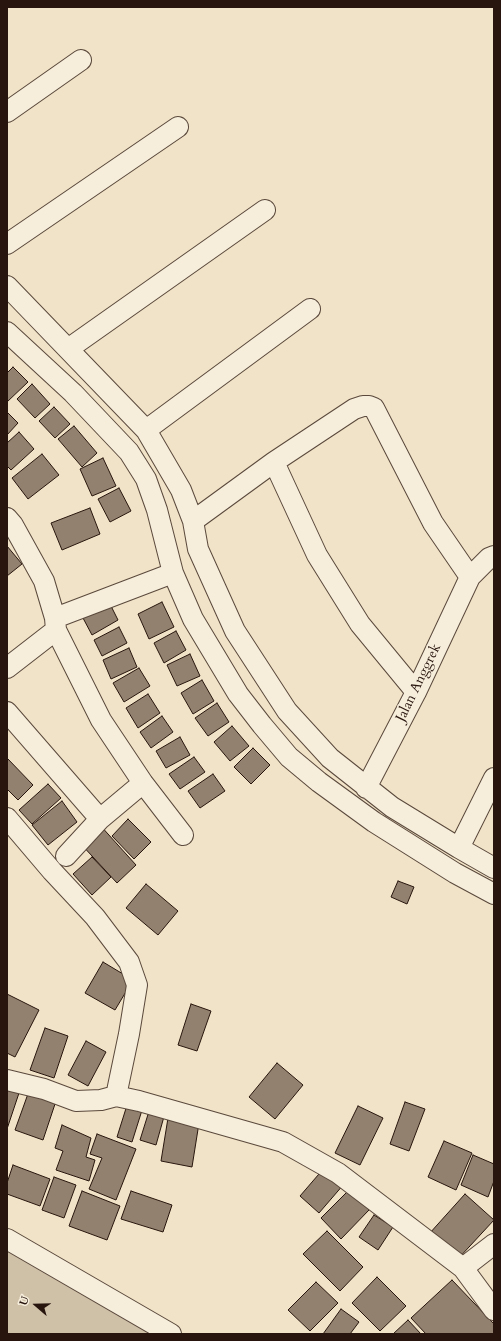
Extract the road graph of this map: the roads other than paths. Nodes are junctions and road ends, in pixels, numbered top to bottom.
1 (81, 60) dead end
2 (7, 112) edge
3 (178, 127) dead end
4 (265, 210) dead end
5 (7, 244) edge
6 (7, 286) edge
7 (310, 309) dead end
8 (7, 332) edge
9 (68, 349) junction
10 (146, 430) junction
11 (274, 462) junction
12 (7, 518) edge
13 (193, 521) junction
14 (494, 556) edge
15 (172, 573) junction
16 (470, 577) junction
17 (55, 624) junction
18 (7, 668) edge
19 (416, 692) junction
20 (7, 712) edge
21 (494, 778) edge
22 (142, 783) junction
23 (366, 788) junction
24 (7, 818) edge
25 (100, 819) junction
26 (183, 835) dead end
27 (459, 848) junction
28 (66, 856) dead end
29 (494, 868) edge
30 (494, 894) edge
31 (7, 1080) edge
32 (116, 1096) junction
33 (7, 1239) edge
34 (494, 1244) edge
35 (463, 1268) junction
36 (494, 1310) edge
37 (171, 1334) edge

1 - 2 street
3 - 5 street
4 - 9 street
6 - 9 street
7 - 10 street
8 - 15 street
9 - 10 street
10 - 13 street
11 - 13 street
11 - 16 street
11 - 19 street
12 - 17 street
13 - 23 street
14 - 16 street, Jalan Anggrek
15 - 17 street
15 - 30 street
16 - 19 street, Jalan Anggrek
17 - 18 street
17 - 22 street
19 - 23 street, Jalan Anggrek
20 - 25 street
21 - 27 street
22 - 25 street
22 - 26 street
23 - 27 street
24 - 32 street
25 - 28 street
27 - 29 street
31 - 32 street
32 - 35 street
33 - 37 street
34 - 35 street
35 - 36 street

